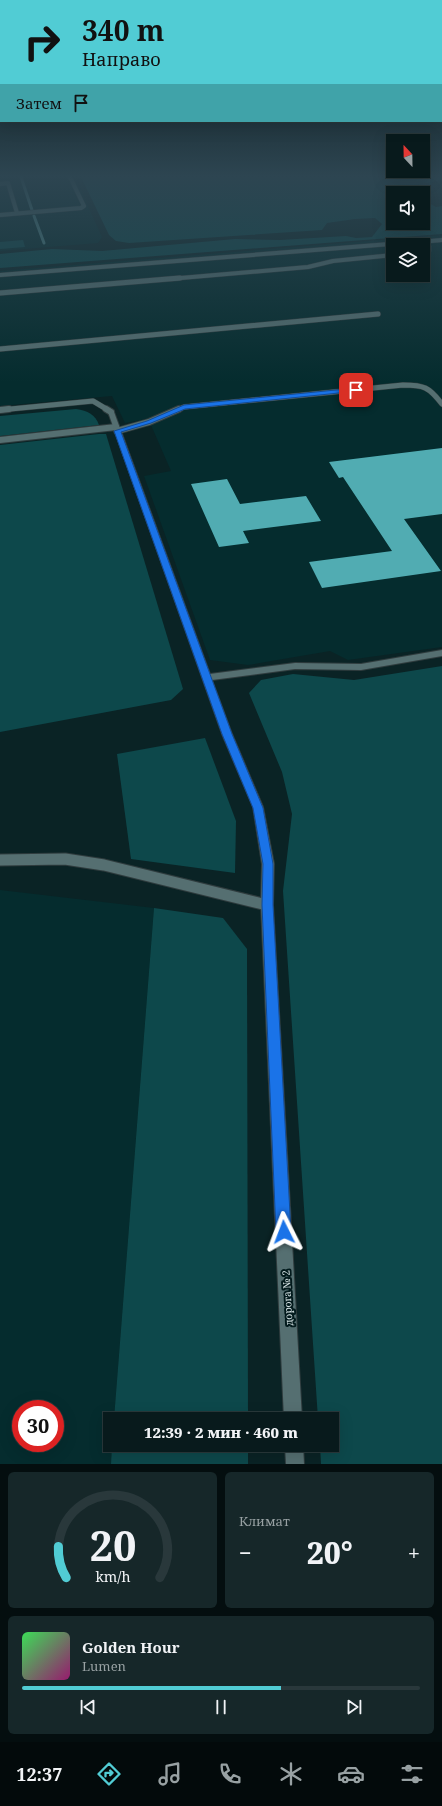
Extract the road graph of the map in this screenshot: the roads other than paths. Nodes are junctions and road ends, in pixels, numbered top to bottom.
1 (373, 245) edge
2 (386, 256) edge
3 (0, 275) edge
4 (0, 293) edge
5 (378, 314) dead end
6 (0, 349) edge
7 (442, 404) edge
8 (0, 410) edge
9 (111, 412) joint
10 (117, 429) junction
11 (0, 440) edge
12 (442, 653) edge
13 (207, 678) junction
14 (0, 860) edge
15 (267, 905) junction
16 (293, 1412) edge
17 (294, 1452) edge
18 (295, 1464) edge

1 - 3 lane
2 - 4 lane
5 - 6 lane
7 - 10 lane
8 - 9 lane
9 - 10 street, дорога № 2
10 - 11 lane
10 - 13 street, дорога № 2
12 - 13 street
13 - 15 street, дорога № 2
14 - 15 lane
15 - 16 street, дорога № 2
17 - 18 street

